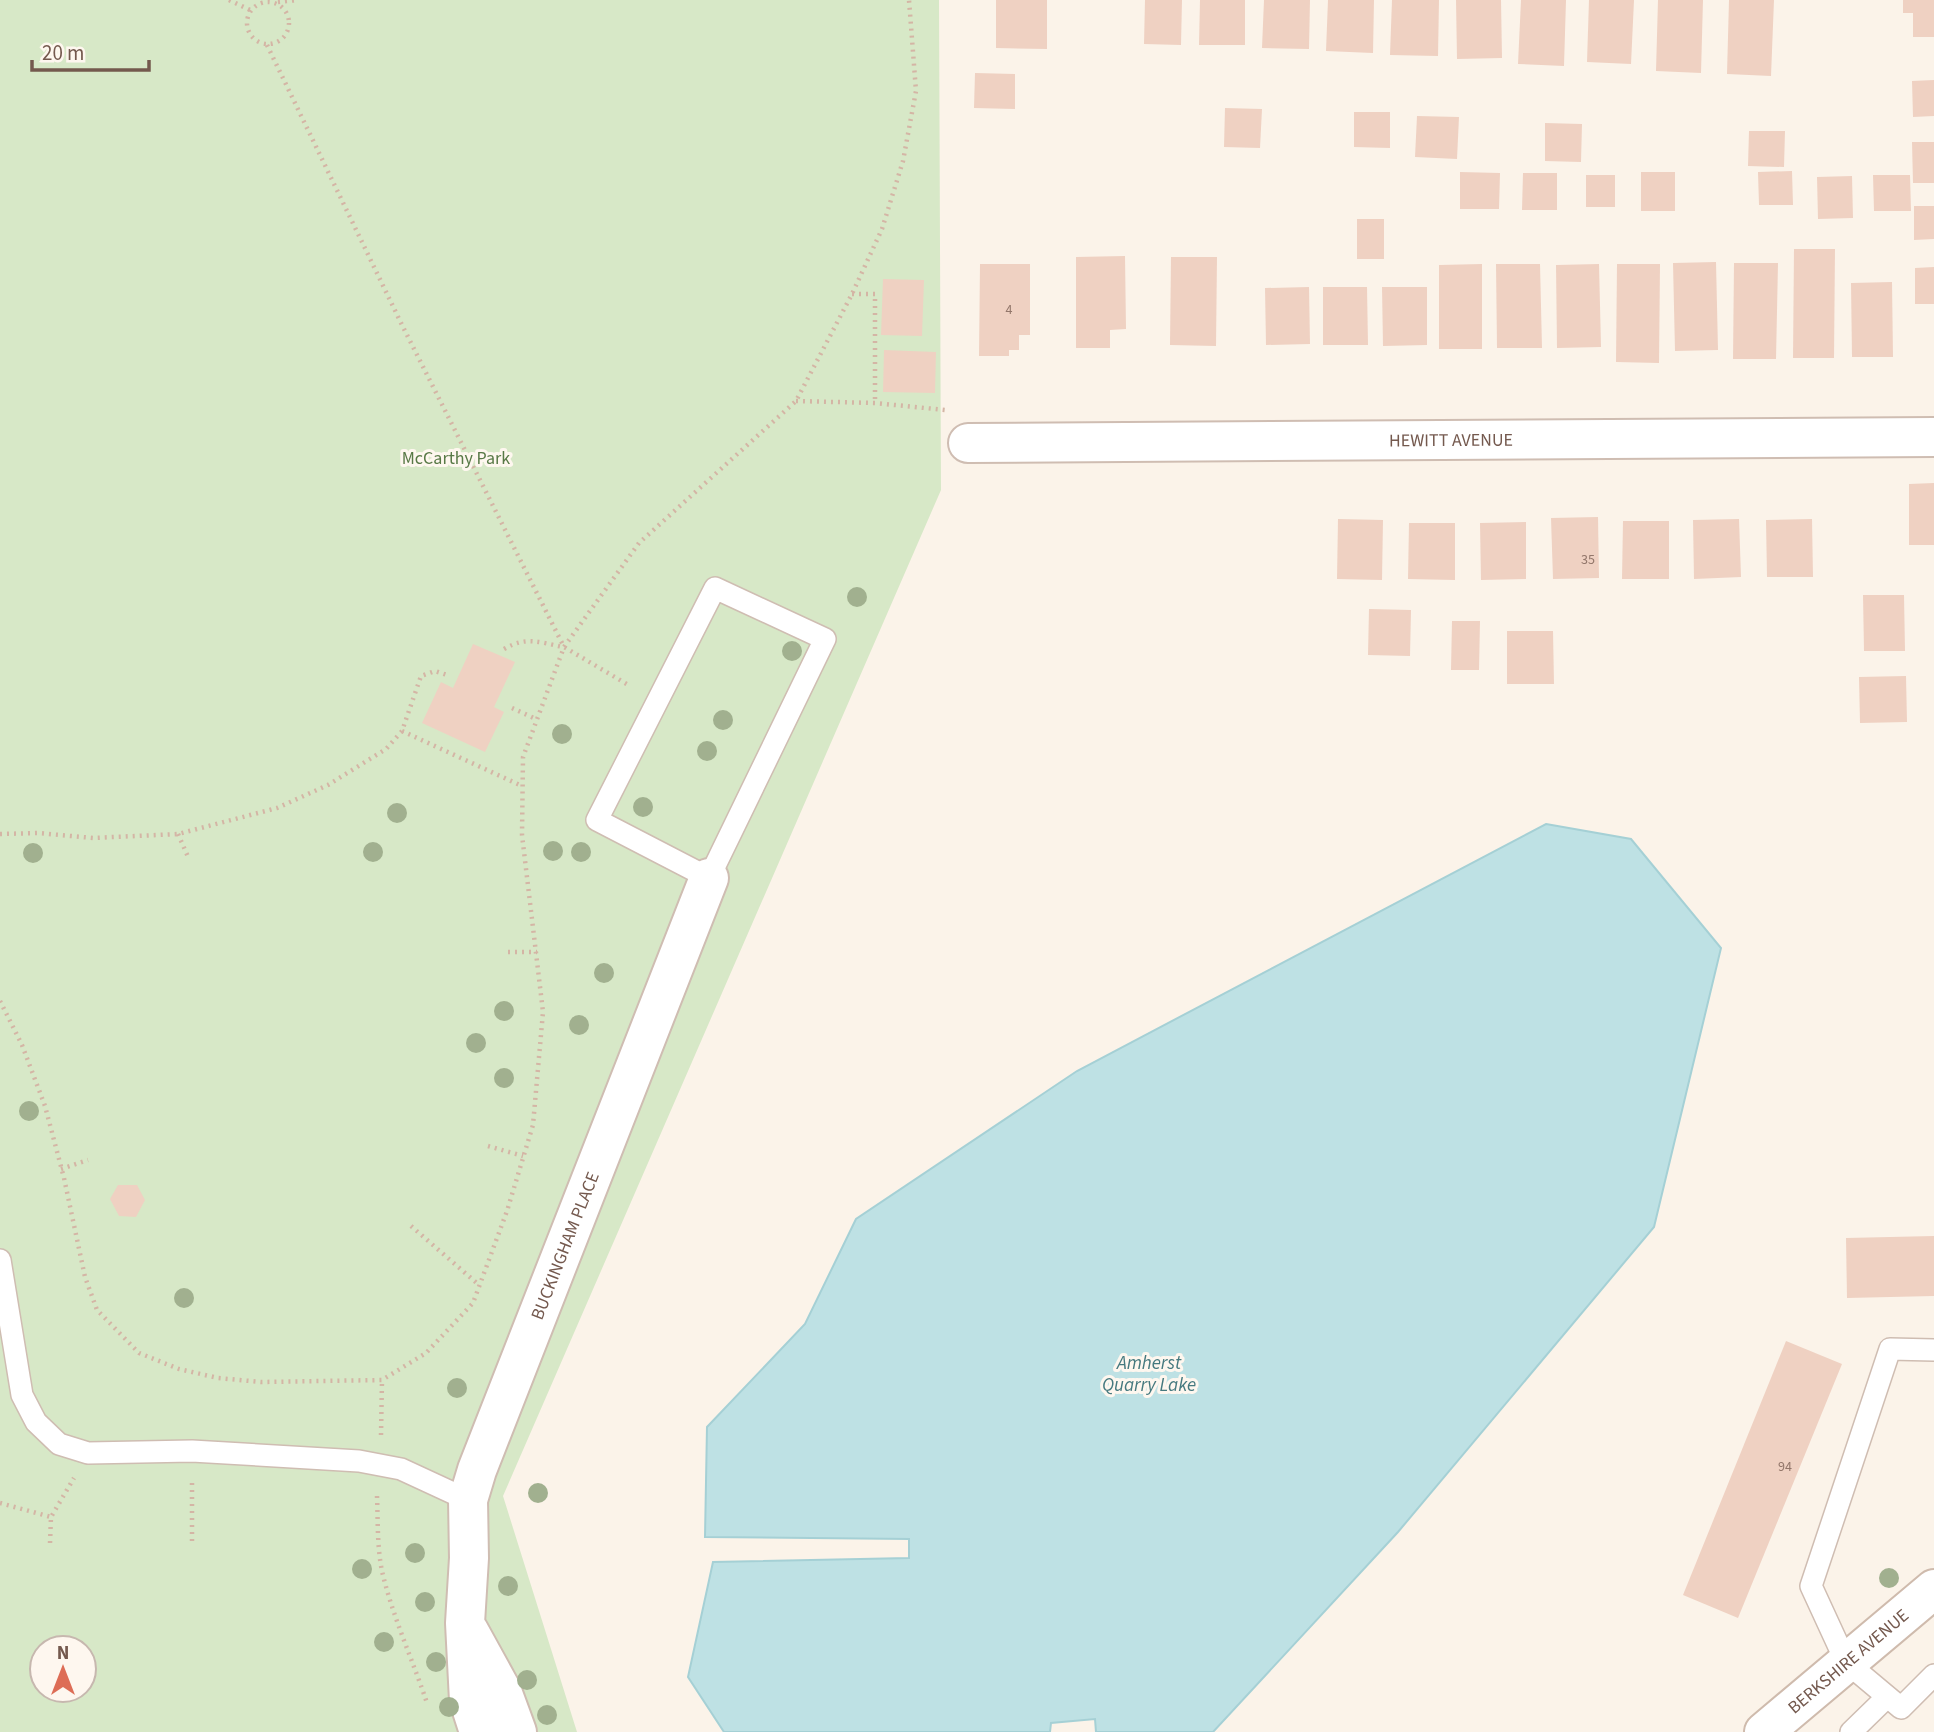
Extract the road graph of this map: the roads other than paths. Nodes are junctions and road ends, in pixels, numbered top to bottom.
1 (960, 426) road end
2 (1934, 437) edge
3 (709, 878) junction
4 (0, 1260) edge
5 (1934, 1350) edge
6 (468, 1500) junction
7 (1934, 1589) edge
8 (465, 1623) junction
9 (1846, 1662) junction
10 (1934, 1675) edge
11 (1888, 1697) junction
12 (479, 1732) edge
13 (517, 1732) edge
14 (1764, 1732) edge
15 (1851, 1732) edge

1 - 2 street, HEWITT AVENUE
3 - 3 lane
3 - 6 street, BUCKINGHAM PLACE
4 - 6 lane
5 - 9 lane
6 - 8 street, BUCKINGHAM PLACE
7 - 9 street, BERKSHIRE AVENUE
8 - 12 street, BUCKINGHAM PLACE
8 - 13 street
9 - 11 lane
9 - 14 street, BERKSHIRE AVENUE
10 - 11 lane
11 - 15 lane

